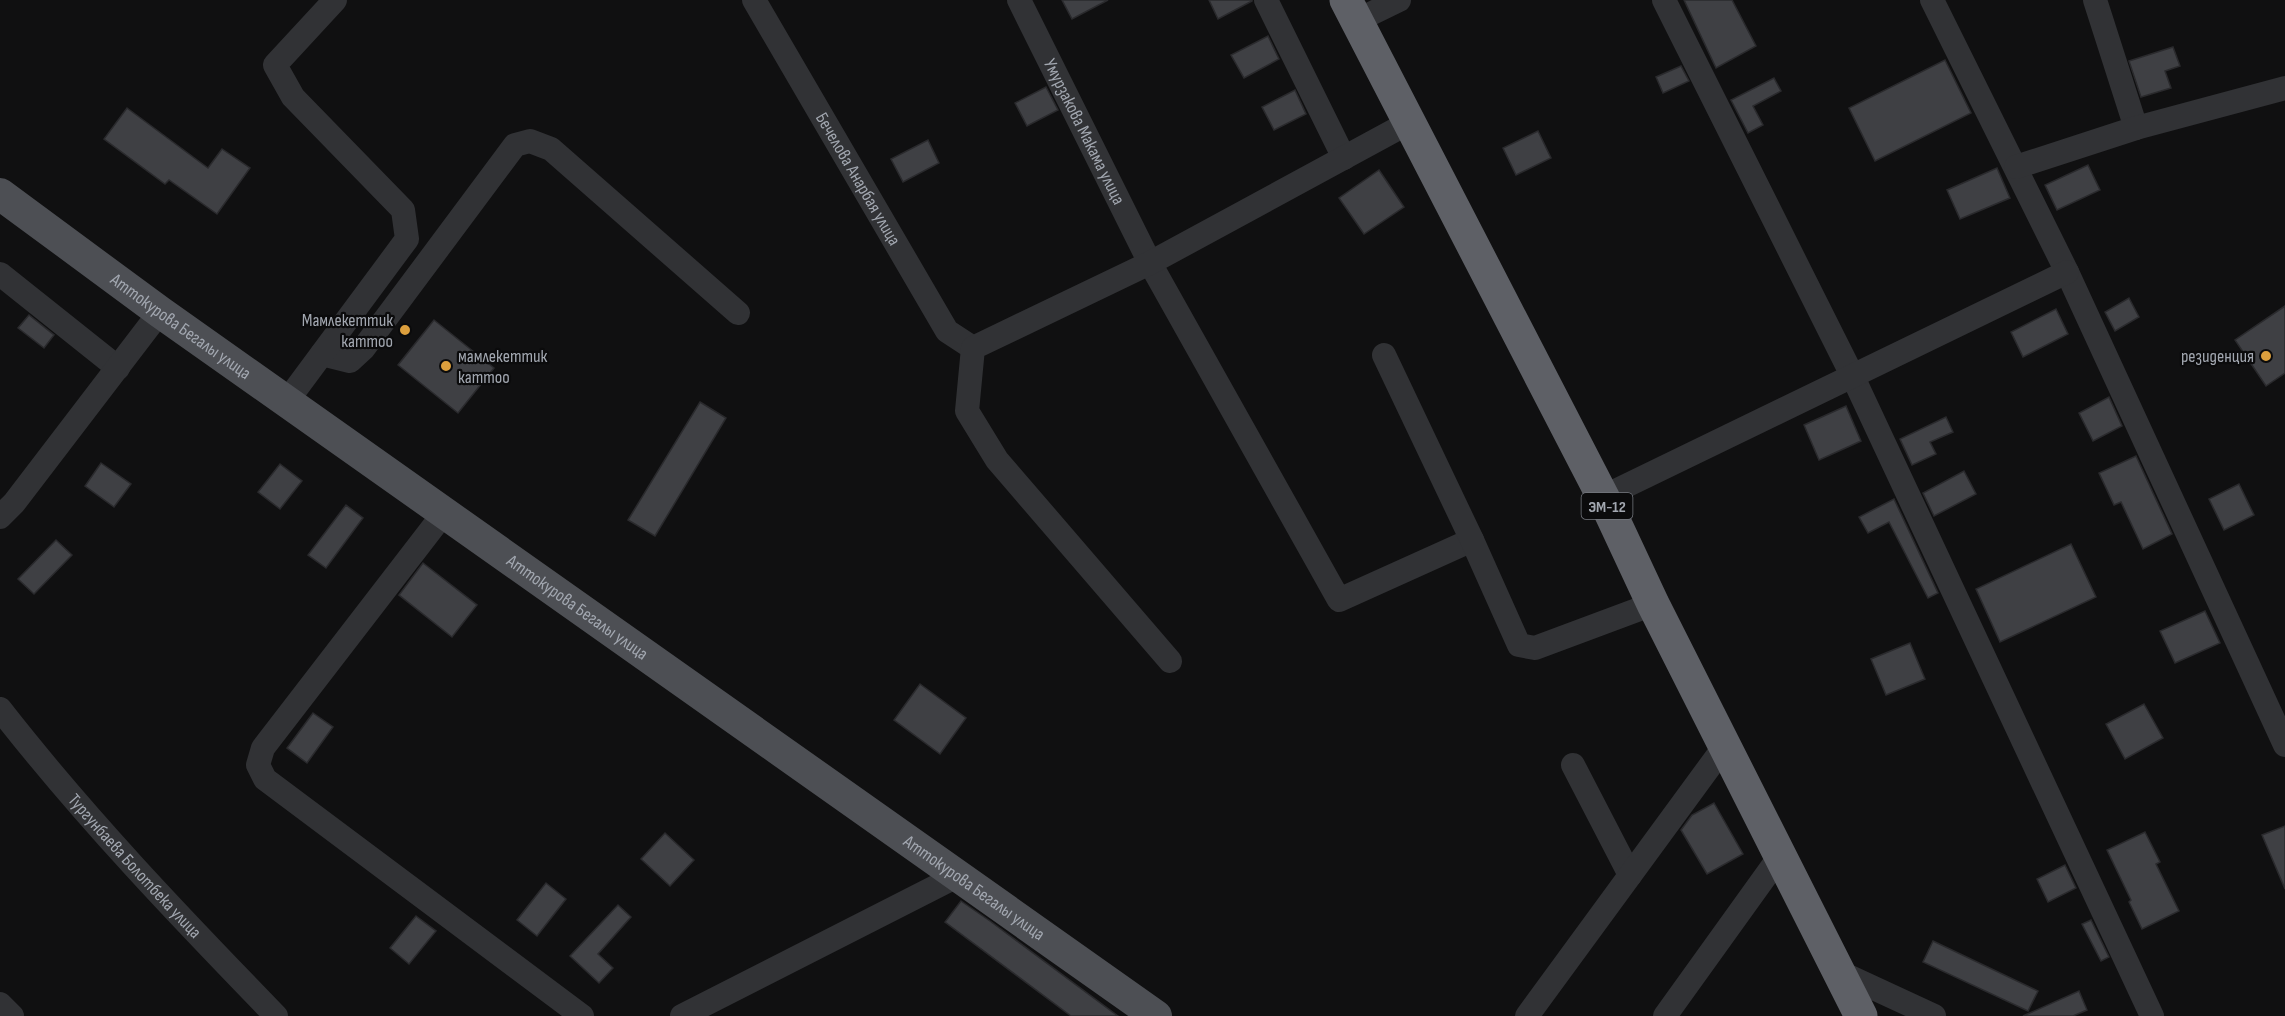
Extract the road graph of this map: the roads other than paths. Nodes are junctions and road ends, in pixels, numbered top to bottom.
1 (335, 0) edge
2 (754, 0) edge
3 (1019, 0) edge
4 (1266, 0) edge
5 (1399, 0) edge
6 (1664, 0) edge
7 (1932, 0) edge
8 (2095, 0) edge
9 (1351, 11) edge
10 (2285, 88) edge
11 (1408, 123) junction
12 (2136, 128) junction
13 (1344, 158) junction
14 (2016, 167) junction
15 (0, 194) edge
16 (1150, 263) junction
17 (2067, 273) junction
18 (0, 274) edge
19 (160, 312) junction
20 (738, 312) dead end
21 (973, 348) junction
22 (322, 354) junction
23 (1384, 355) dead end
24 (118, 368) junction
25 (1853, 377) junction
26 (287, 401) junction
27 (1603, 497) junction
28 (5, 503) edge
29 (444, 513) junction
30 (1472, 540) junction
31 (1653, 604) junction
32 (1170, 661) dead end
33 (0, 709) edge
34 (2285, 745) edge
35 (1724, 747) junction
36 (1573, 765) dead end
37 (1780, 856) junction
38 (1630, 875) junction
39 (957, 876) junction
40 (1839, 972) junction
41 (0, 1004) edge
42 (12, 1016) edge
43 (276, 1016) edge
44 (582, 1016) edge
45 (682, 1016) edge
46 (1156, 1016) edge
47 (1527, 1016) edge
48 (1665, 1016) edge
49 (1861, 1016) edge
50 (1934, 1016) edge
51 (2152, 1016) edge

1 - 22 street
2 - 21 street, Бечелова Анарбая улица
3 - 16 street, Умурзакова Макама улица
4 - 13 street
5 - 9 street
6 - 25 street
7 - 14 street
8 - 12 street
9 - 11 highway, ЭМ-12
10 - 12 street
11 - 13 street
11 - 27 highway, ЭМ-12
12 - 14 street
13 - 16 street
14 - 17 street
15 - 19 main road, Аттокурова Бегалы улица
16 - 21 street
16 - 30 street, Умурзакова Макама улица
17 - 25 street
17 - 34 street
18 - 24 street
19 - 24 street
19 - 26 main road, Аттокурова Бегалы улица
20 - 22 street
21 - 32 street
22 - 26 street
23 - 30 street
24 - 28 street
25 - 27 street
25 - 51 street
26 - 29 main road, Аттокурова Бегалы улица
27 - 31 highway, ЭМ-12
29 - 39 main road, Аттокурова Бегалы улица
29 - 44 street
30 - 31 street
31 - 35 highway, ЭМ-12
33 - 43 street, Тургунбаева Болотбека улица
35 - 37 highway, ЭМ-12
35 - 38 street
36 - 38 street
37 - 40 highway, ЭМ-12
37 - 48 street
38 - 47 street
39 - 45 street
39 - 46 main road, Аттокурова Бегалы улица
40 - 49 highway, ЭМ-12
40 - 50 street
41 - 42 street

